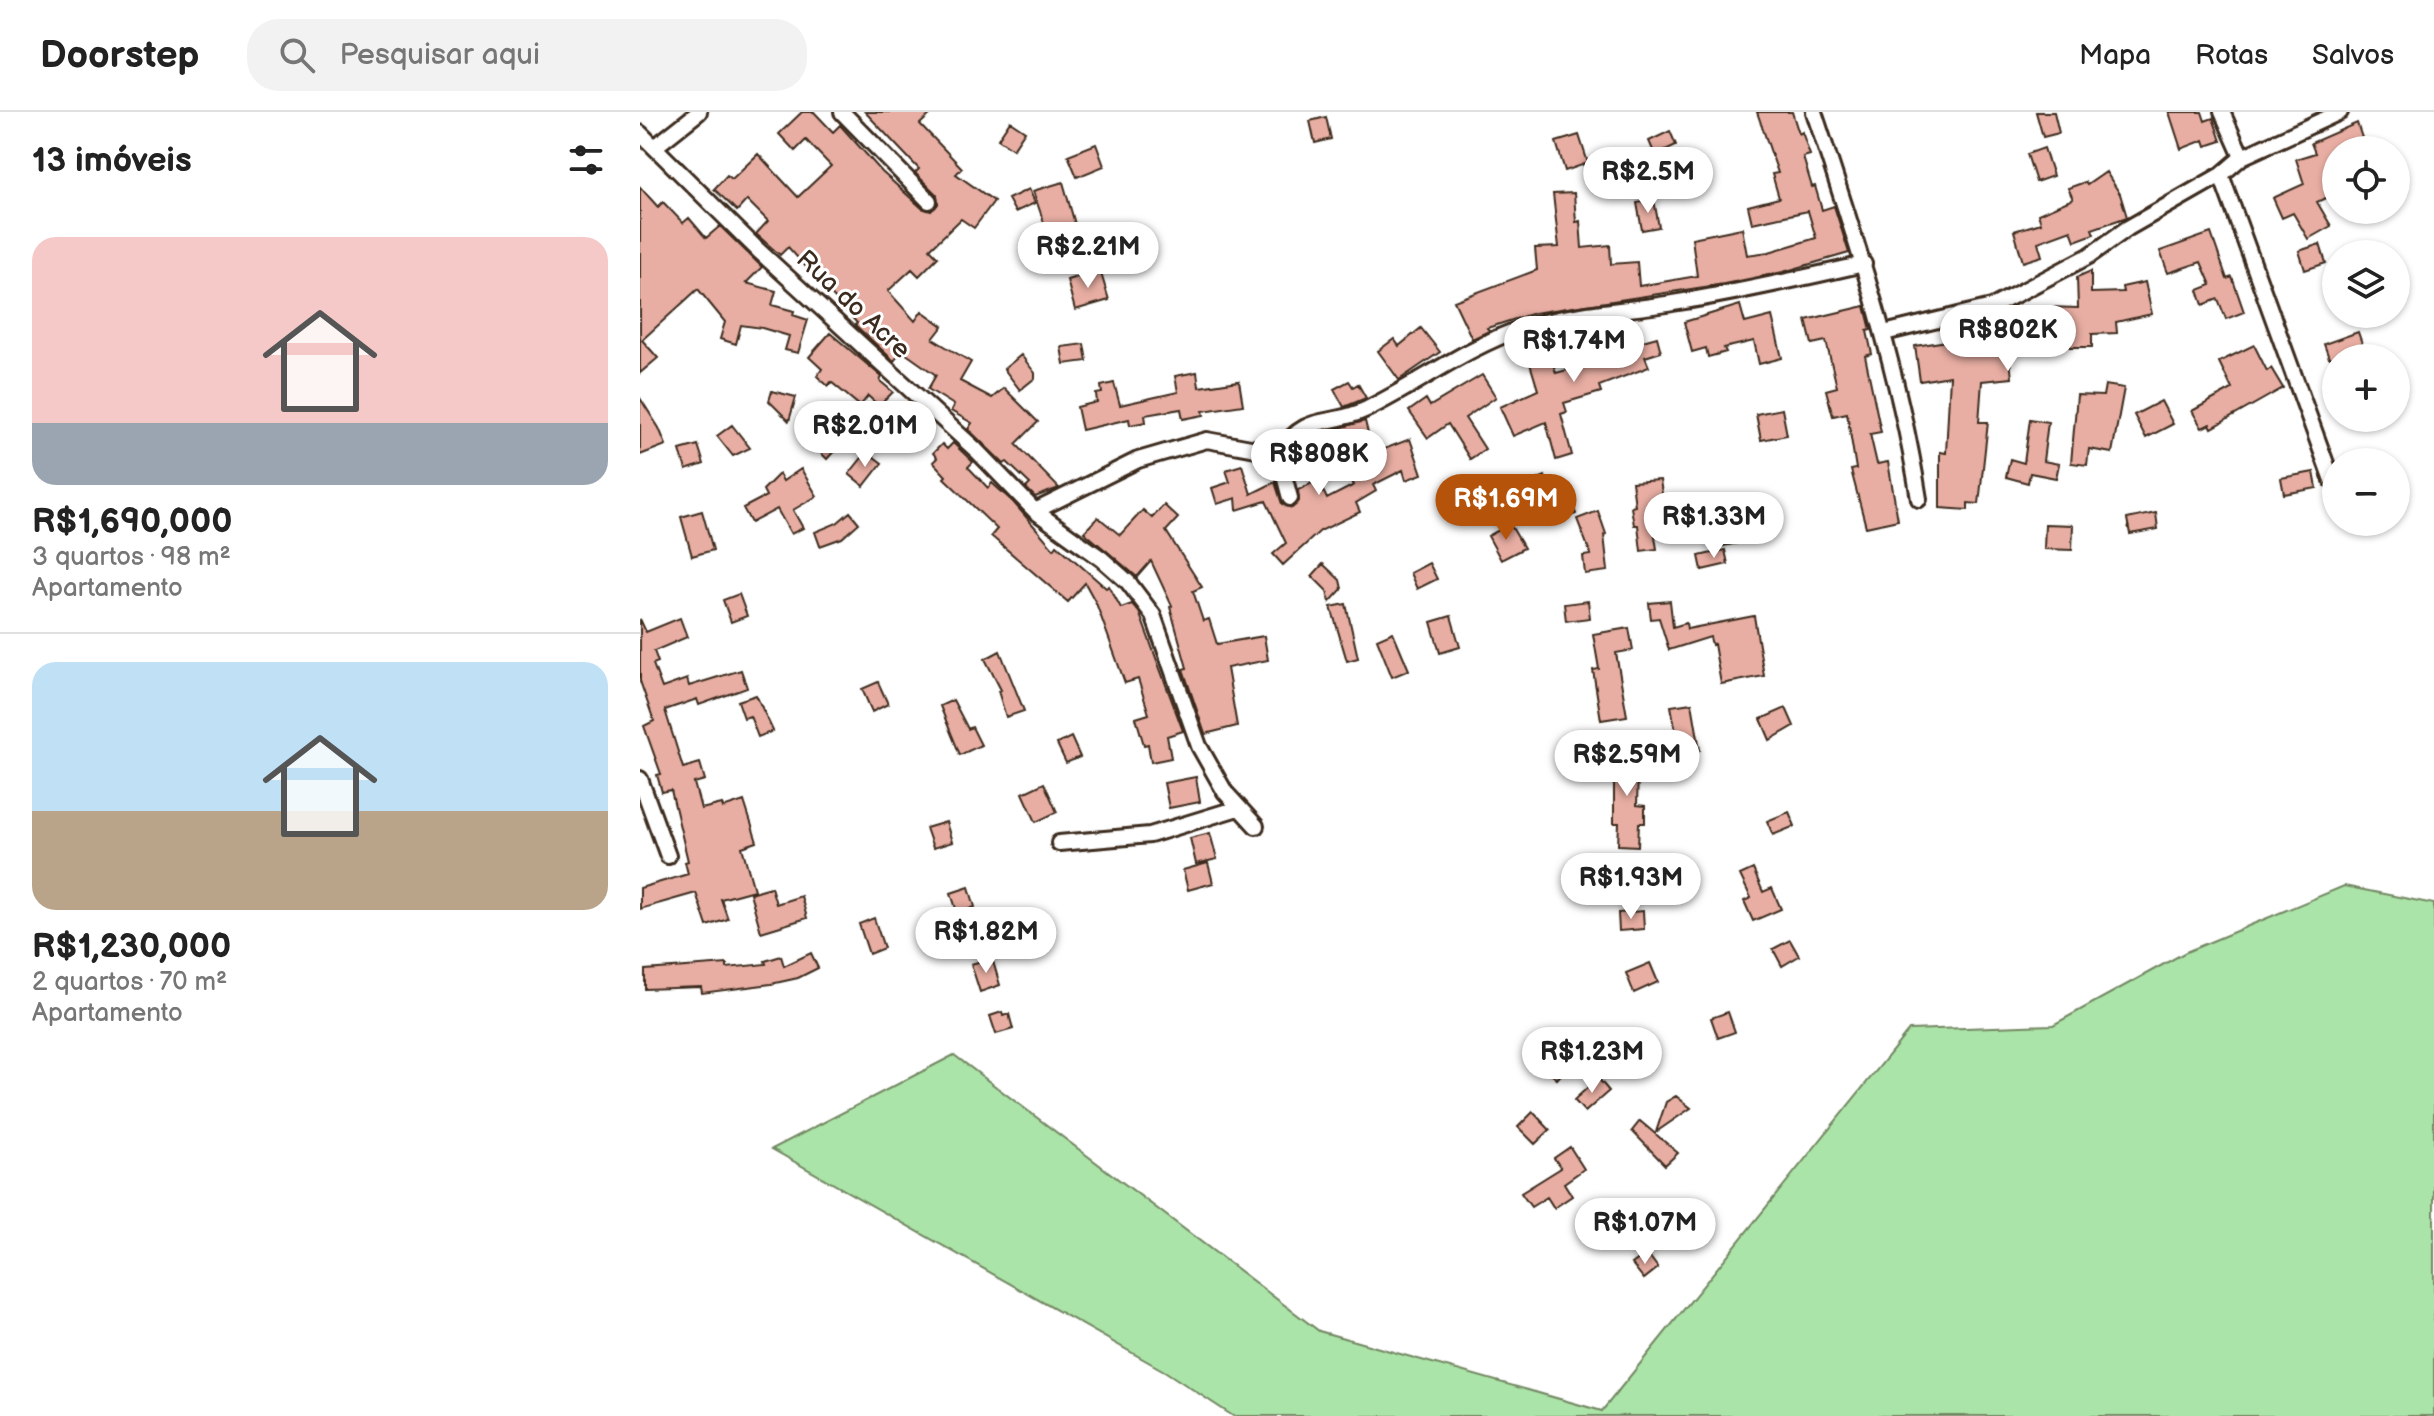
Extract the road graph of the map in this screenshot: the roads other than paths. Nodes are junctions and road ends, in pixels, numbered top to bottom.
1 (699, 112) edge
2 (842, 112) edge
3 (1814, 112) edge
4 (2222, 112) edge
5 (2340, 112) edge
6 (640, 133) edge
7 (656, 146) junction
8 (2242, 157) junction
9 (2221, 175) junction
10 (929, 201) dead end
11 (1864, 264) junction
12 (1884, 333) junction
13 (1278, 453) junction
14 (2322, 453) edge
15 (1290, 498) dead end
16 (1919, 499) dead end
17 (1035, 511) junction
18 (640, 779) edge
19 (1238, 808) junction
20 (1256, 826) dead end
21 (1059, 843) dead end
22 (668, 856) dead end

1 - 7 street
2 - 10 street
3 - 11 street
4 - 8 street
5 - 8 street
6 - 7 street, Rua do Acre
7 - 17 street, Rua do Acre
8 - 9 street
9 - 12 street
9 - 14 street
11 - 12 street
11 - 13 street
12 - 16 street
13 - 15 street
13 - 17 street
17 - 19 street, Rua do Acre
18 - 22 street
19 - 20 street, Rua do Acre
19 - 21 street

